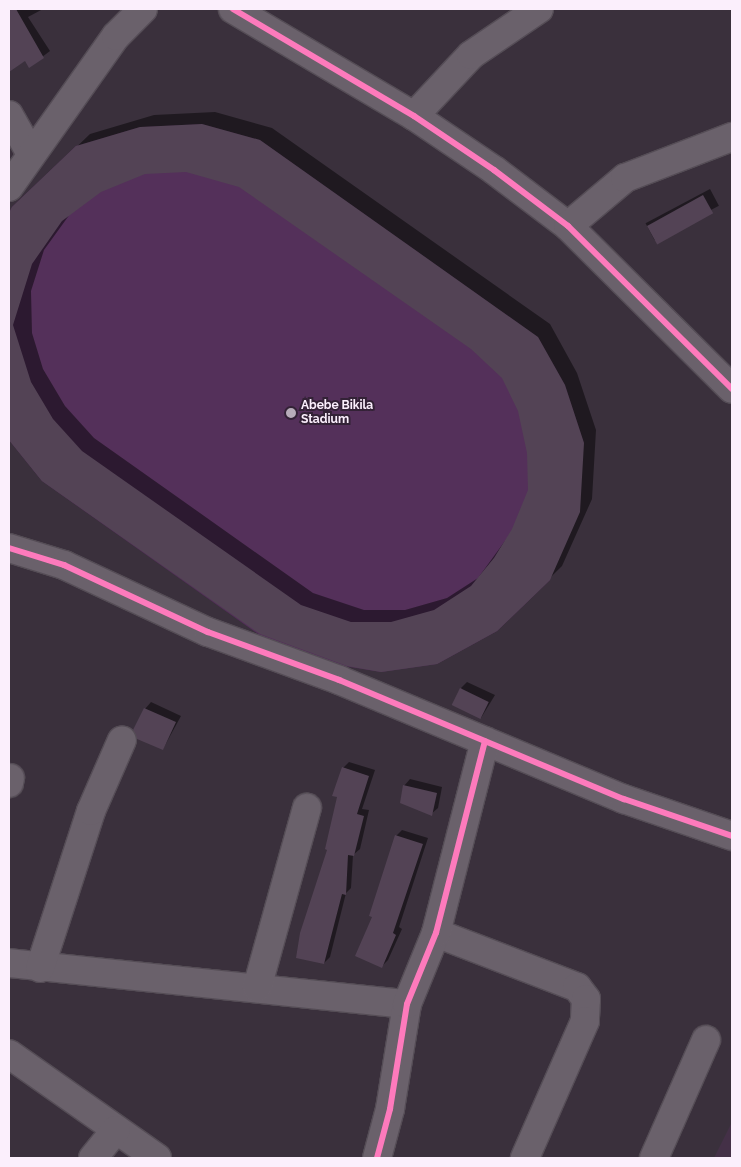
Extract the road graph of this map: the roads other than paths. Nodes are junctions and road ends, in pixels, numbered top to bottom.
1 (143, 9) edge
2 (233, 9) edge
3 (539, 9) edge
4 (9, 115) edge
5 (414, 116) junction
6 (732, 137) edge
7 (31, 154) junction
8 (9, 187) edge
9 (568, 226) junction
10 (729, 378) edge
11 (9, 548) edge
12 (122, 740) dead end
13 (485, 741) junction
14 (307, 808) dead end
15 (732, 836) edge
16 (436, 933) junction
17 (9, 963) edge
18 (40, 968) junction
19 (257, 988) junction
20 (407, 1004) junction
21 (706, 1040) dead end
22 (9, 1054) edge
23 (116, 1130) junction
24 (93, 1158) edge
25 (157, 1158) edge
26 (377, 1158) edge
27 (525, 1158) edge
28 (654, 1158) edge

1 - 7 street
2 - 5 street
3 - 5 street
4 - 7 street
5 - 9 street
6 - 9 street
7 - 8 street
9 - 10 street
11 - 13 street
12 - 18 street
13 - 15 street
13 - 16 street
14 - 19 street
16 - 20 street
16 - 27 street
17 - 18 street
18 - 19 street
19 - 20 street
20 - 26 street
21 - 28 street
22 - 23 street
23 - 24 street
23 - 25 street

